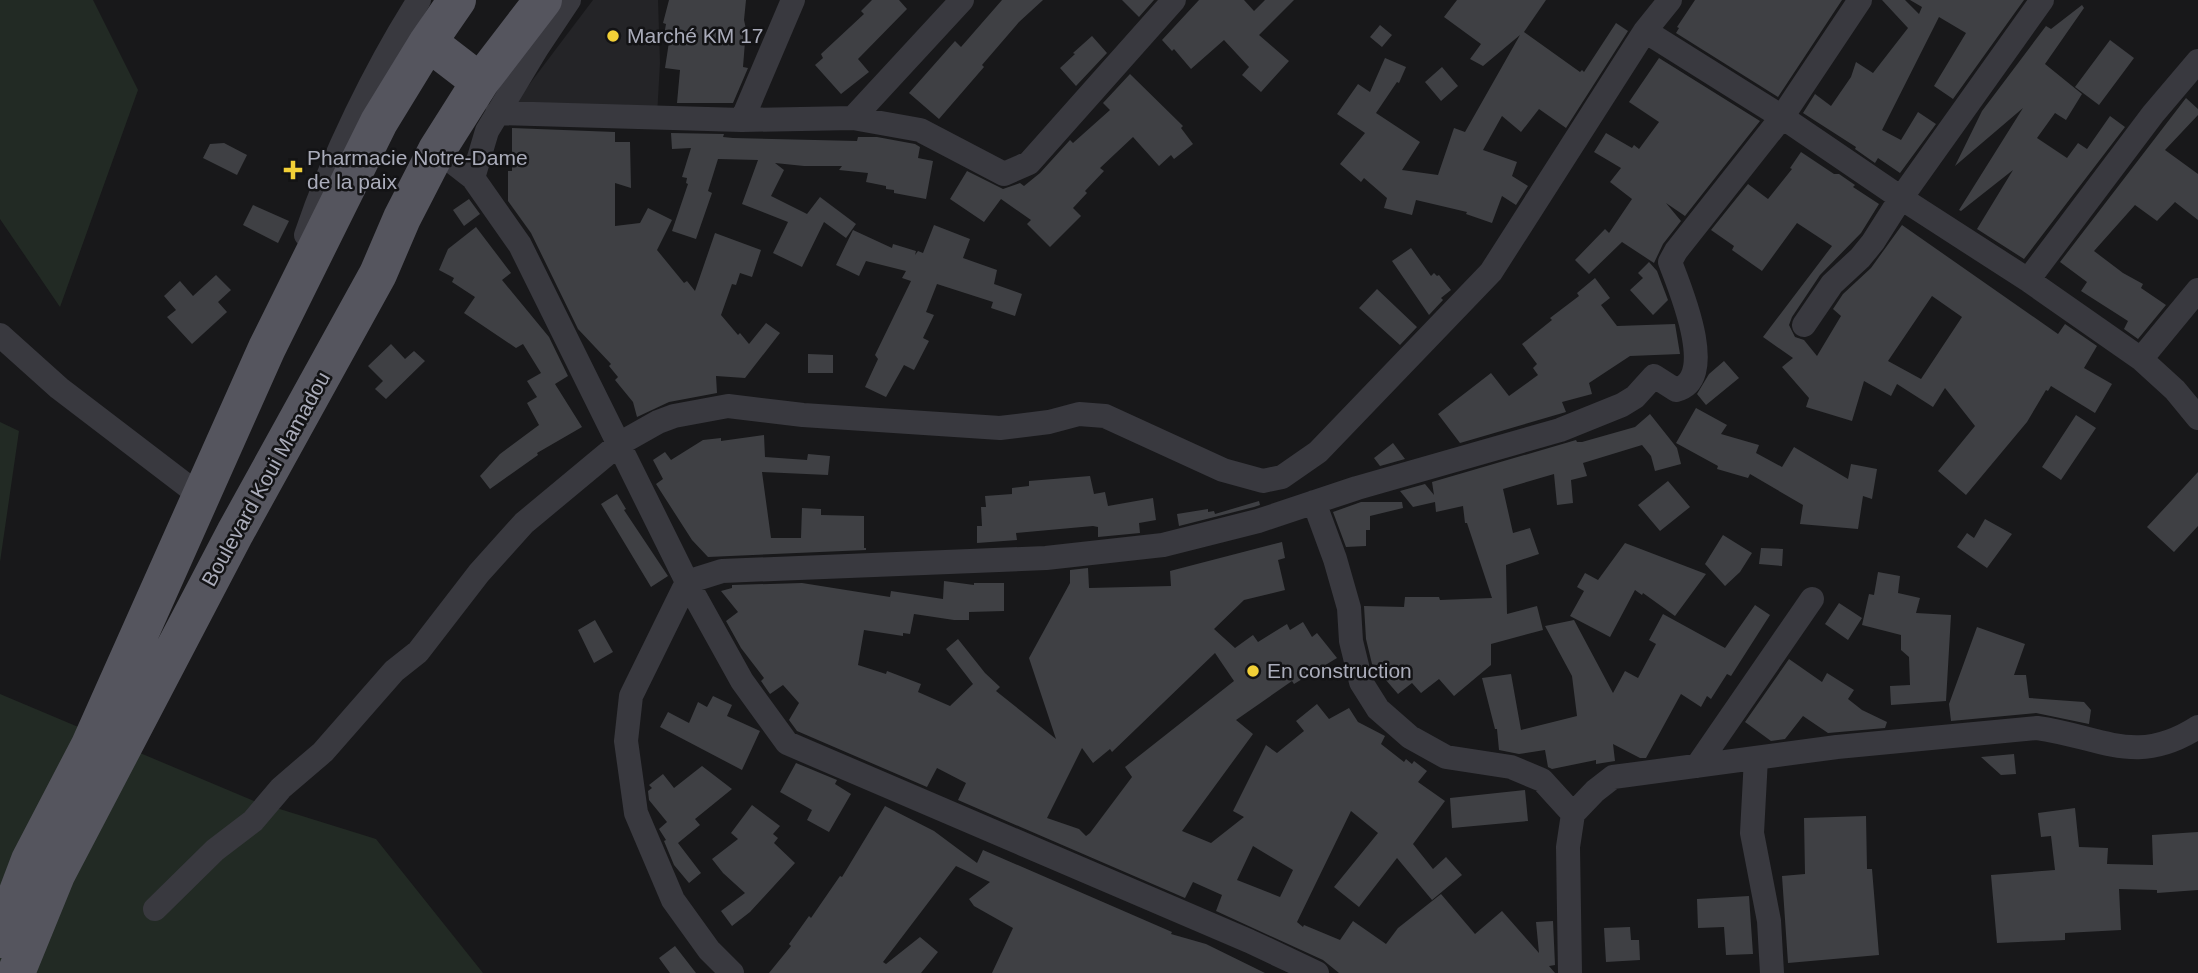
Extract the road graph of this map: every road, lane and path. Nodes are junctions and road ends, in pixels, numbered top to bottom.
1 (419, 0) edge
2 (457, 0) edge
3 (543, 0) edge
4 (569, 0) edge
5 (793, 0) edge
6 (962, 0) edge
7 (1174, 0) edge
8 (1670, 0) edge
9 (1860, 0) edge
10 (2042, 0) edge
11 (1645, 31) junction
12 (428, 42) junction
13 (2198, 61) edge
14 (489, 97) junction
15 (1782, 117) junction
16 (853, 118) junction
17 (742, 120) junction
18 (437, 150) junction
19 (473, 178) junction
20 (1901, 198) junction
21 (2028, 280) junction
22 (2198, 290) edge
23 (1804, 325) dead end
24 (0, 335) edge
25 (267, 348) junction
26 (2141, 359) junction
27 (2198, 418) edge
28 (619, 444) junction
29 (200, 495) junction
30 (1314, 502) junction
31 (687, 582) junction
32 (1812, 599) dead end
33 (2198, 727) edge
34 (1756, 758) junction
35 (1697, 766) junction
36 (1573, 814) junction
37 (156, 909) dead end
38 (0, 939) edge
39 (16, 973) edge
40 (732, 973) edge
41 (1317, 973) edge
42 (1570, 973) edge
43 (1772, 973) edge

1 - 25 street
2 - 12 main road, Boulevard Koui Mamadou
3 - 14 main road, Boulevard Koui Mamadou
4 - 14 street
5 - 17 street
6 - 16 street
7 - 16 street
8 - 11 street
9 - 15 street
10 - 20 street
11 - 15 street
11 - 28 street
12 - 14 main road
12 - 25 main road, Boulevard Koui Mamadou
13 - 21 street
14 - 17 street
14 - 18 main road, Boulevard Koui Mamadou
14 - 19 street
15 - 20 street
15 - 30 street
16 - 17 street
18 - 19 street
18 - 39 main road, Boulevard Koui Mamadou
19 - 28 street
20 - 21 street
20 - 23 street
21 - 26 street
22 - 26 street
24 - 29 street
25 - 29 main road, Boulevard Koui Mamadou
26 - 27 street
28 - 31 street
28 - 37 street
29 - 38 main road, Boulevard Koui Mamadou
30 - 31 street
30 - 36 street
31 - 40 street
31 - 41 street
32 - 35 street
33 - 34 street
34 - 35 street
34 - 43 street
35 - 36 street
36 - 42 street

